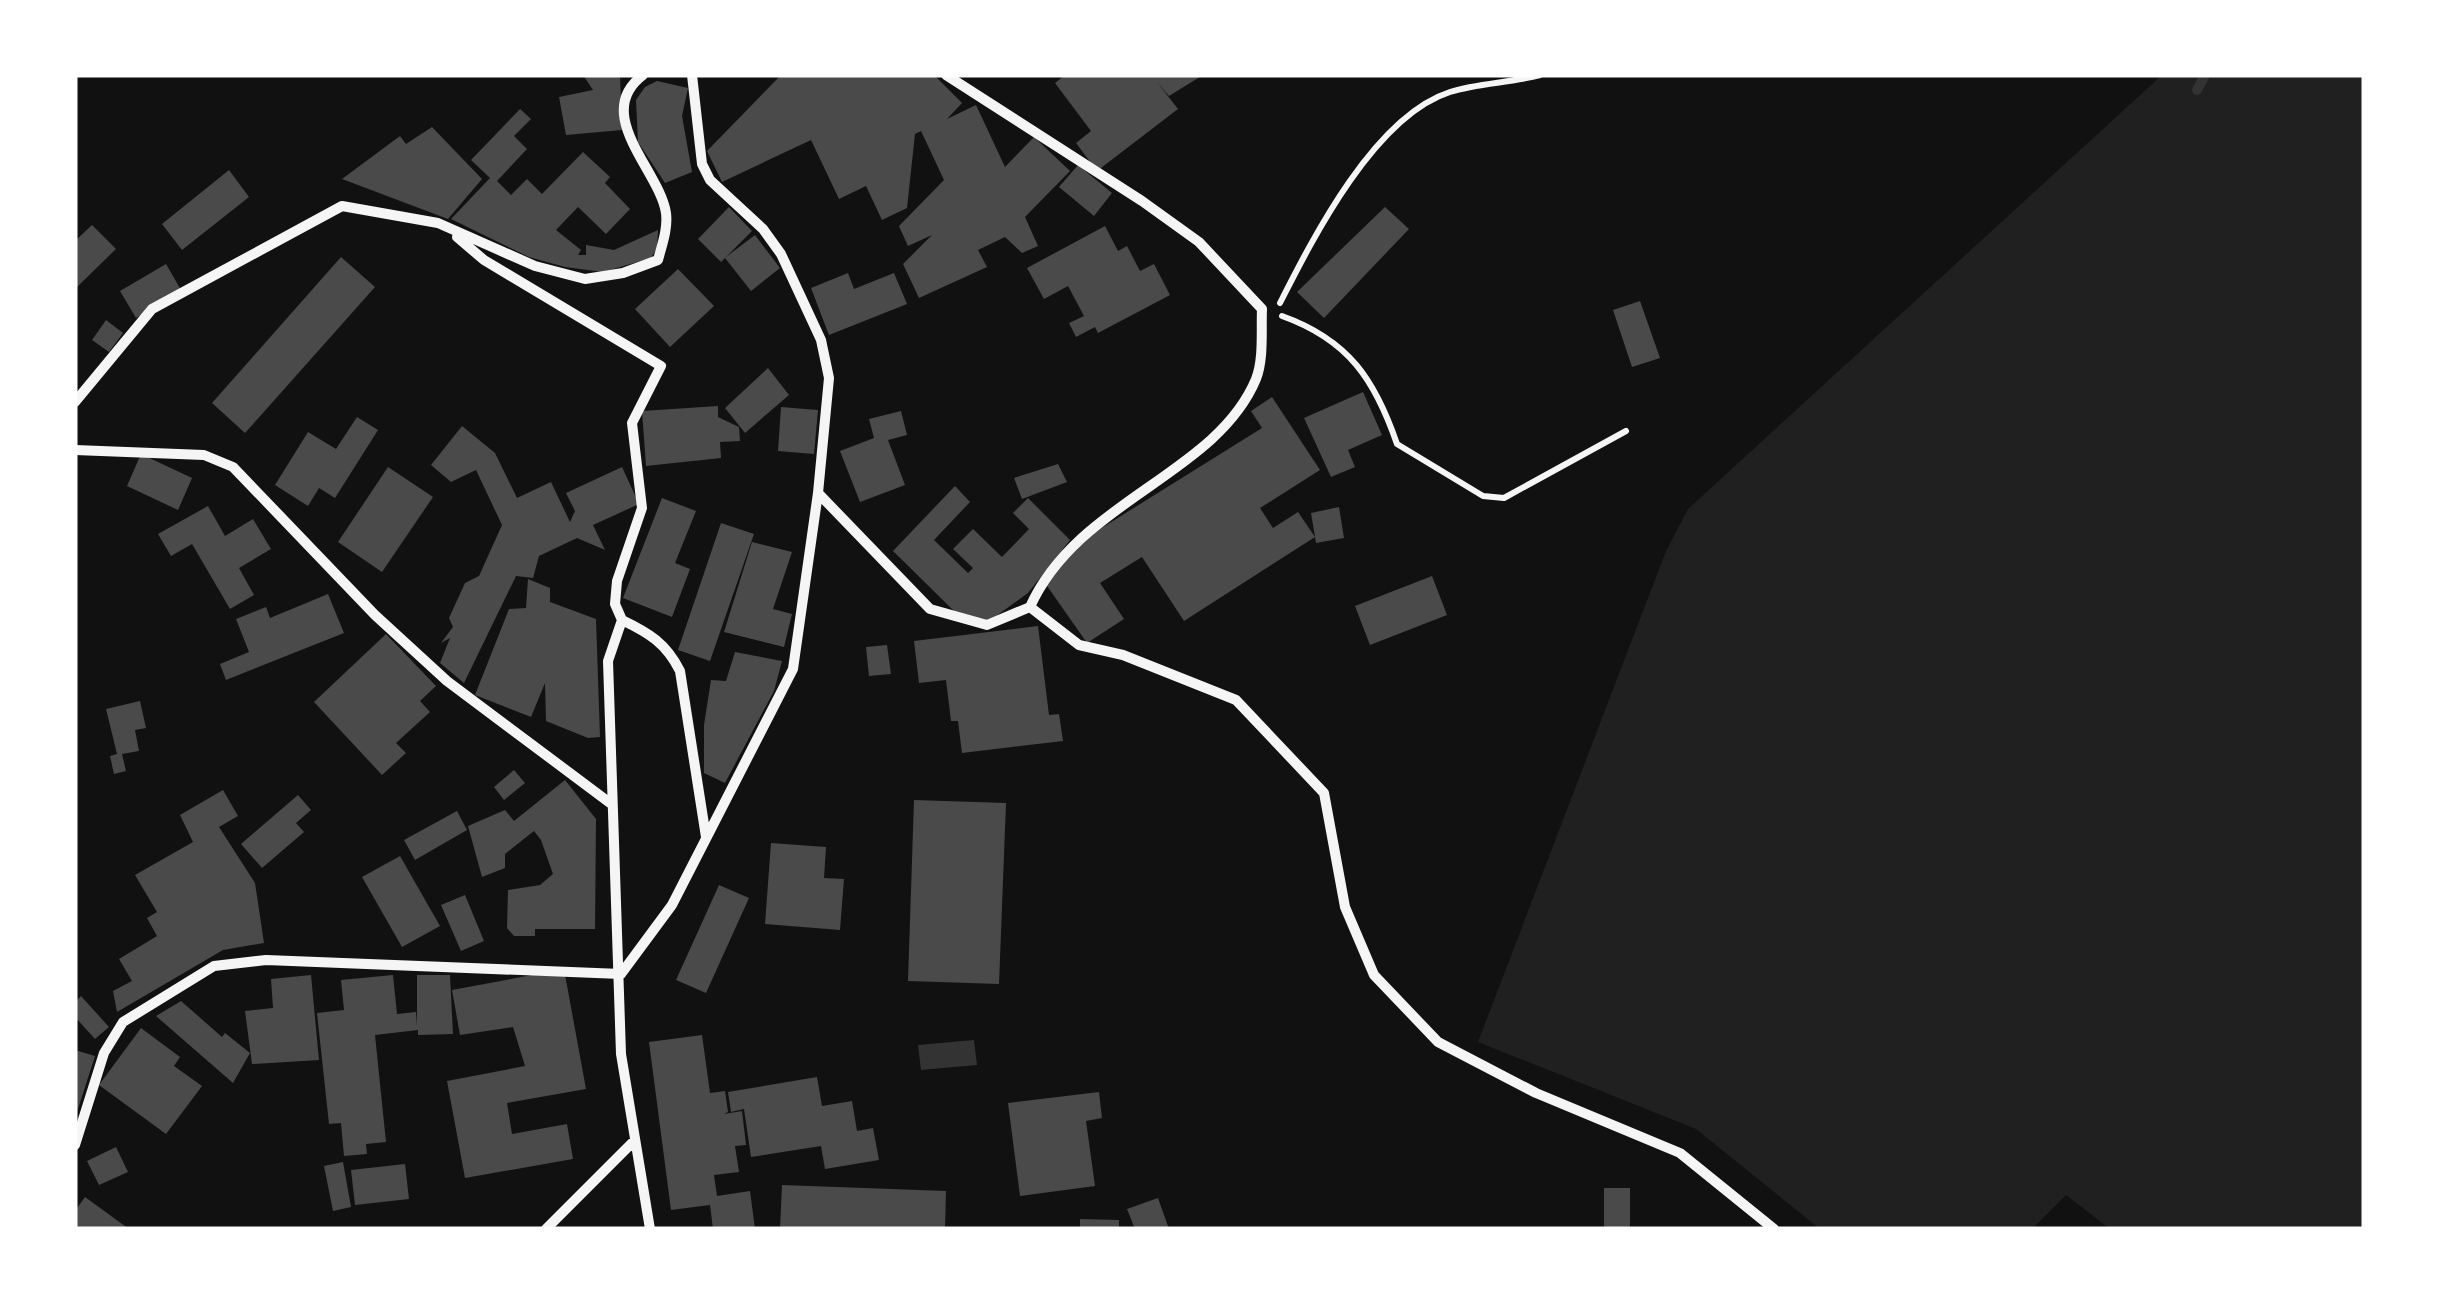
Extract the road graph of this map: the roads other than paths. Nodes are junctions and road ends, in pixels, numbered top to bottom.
1 (643, 75) edge
2 (692, 75) edge
3 (946, 75) edge
4 (448, 230) junction
5 (75, 402) edge
6 (75, 450) edge
7 (818, 493) junction
8 (1030, 607) junction
9 (622, 620) junction
10 (610, 803) junction
11 (706, 838) junction
12 (621, 974) junction
13 (635, 1140) junction
14 (75, 1145) edge
15 (546, 1229) edge
16 (650, 1229) edge
17 (1774, 1229) edge

1 - 4 street
2 - 7 street
3 - 8 street
4 - 5 street
4 - 9 street
6 - 10 street
7 - 8 street
7 - 11 street
8 - 17 street
9 - 10 street
9 - 11 street
10 - 12 street
11 - 12 street
12 - 13 street
12 - 14 street
13 - 15 street
13 - 16 street

